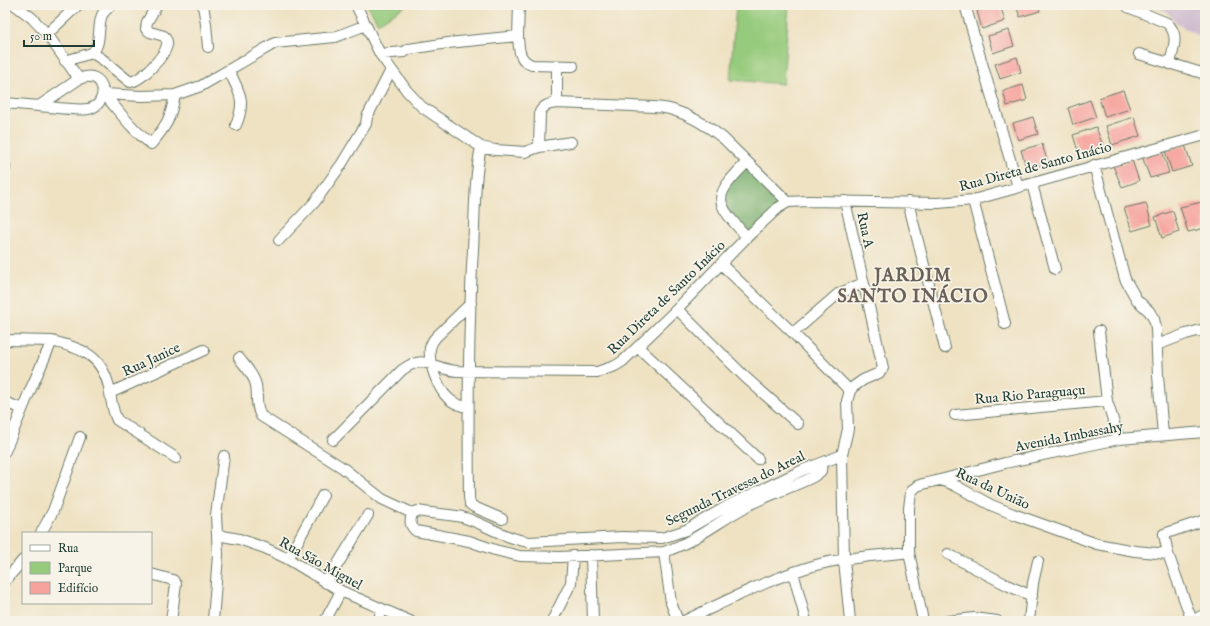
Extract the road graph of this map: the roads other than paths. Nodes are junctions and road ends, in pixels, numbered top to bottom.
1 (15, 5) edge
2 (78, 5) edge
3 (157, 5) edge
4 (203, 5) edge
5 (356, 5) edge
6 (514, 5) edge
7 (519, 5) edge
8 (965, 5) edge
9 (1128, 6) dead end
10 (106, 7) edge
11 (366, 25) junction
12 (47, 34) junction
13 (518, 36) junction
14 (208, 47) dead end
15 (92, 53) junction
16 (380, 54) junction
17 (1139, 54) dead end
18 (65, 61) junction
19 (1170, 64) junction
20 (557, 66) junction
21 (573, 66) dead end
22 (391, 70) junction
23 (229, 71) junction
24 (1205, 74) edge
25 (79, 79) junction
26 (104, 94) junction
27 (175, 95) junction
28 (5, 103) edge
29 (557, 103) junction
30 (39, 106) junction
31 (236, 125) dead end
32 (1205, 135) edge
33 (570, 142) dead end
34 (481, 147) junction
35 (540, 147) junction
36 (747, 162) junction
37 (1094, 165) junction
38 (1032, 184) junction
39 (1018, 188) junction
40 (973, 200) junction
41 (845, 201) junction
42 (788, 202) junction
43 (908, 202) junction
44 (747, 237) junction
45 (279, 240) dead end
46 (721, 264) junction
47 (1055, 269) dead end
48 (863, 283) junction
49 (471, 303) junction
50 (677, 310) junction
51 (1005, 324) dead end
52 (1099, 331) dead end
53 (793, 333) junction
54 (1205, 333) edge
55 (5, 340) edge
56 (52, 341) junction
57 (1157, 345) junction
58 (638, 347) junction
59 (945, 348) dead end
60 (204, 350) dead end
61 (238, 358) dead end
62 (431, 364) junction
63 (469, 372) junction
64 (850, 392) junction
65 (110, 393) junction
66 (1107, 401) junction
67 (5, 402) edge
68 (468, 408) junction
69 (22, 409) junction
70 (955, 415) dead end
71 (798, 424) dead end
72 (1205, 432) edge
73 (1163, 436) junction
74 (80, 437) dead end
75 (1119, 439) junction
76 (333, 440) dead end
77 (5, 451) edge
78 (842, 455) junction
79 (224, 456) dead end
80 (176, 458) dead end
81 (758, 459) dead end
82 (822, 463) junction
83 (940, 480) junction
84 (323, 494) dead end
85 (412, 513) junction
86 (368, 515) dead end
87 (502, 519) dead end
88 (1205, 520) edge
89 (45, 532) edge
90 (217, 535) junction
91 (664, 552) junction
92 (909, 552) junction
93 (948, 554) dead end
94 (1168, 554) junction
95 (591, 555) junction
96 (573, 556) junction
97 (288, 560) junction
98 (844, 560) junction
99 (22, 561) edge
100 (1038, 561) dead end
101 (793, 572) junction
102 (152, 574) edge
103 (5, 581) edge
104 (326, 583) junction
105 (342, 592) junction
106 (1032, 596) junction
107 (381, 609) junction
108 (1205, 614) edge
109 (171, 621) edge
110 (213, 621) edge
111 (326, 621) edge
112 (379, 621) edge
113 (410, 621) edge
114 (552, 621) edge
115 (593, 621) edge
116 (678, 621) edge
117 (684, 621) edge
118 (806, 621) edge
119 (850, 621) edge
120 (924, 621) edge
121 (948, 621) edge
122 (998, 621) edge
123 (1029, 621) edge
124 (1192, 621) edge

1 - 12 street
2 - 12 street
3 - 15 street
4 - 14 street
5 - 11 street
6 - 7 street
7 - 13 street
8 - 39 street
9 - 19 street
10 - 15 street
11 - 16 street
11 - 23 street
12 - 18 street
13 - 16 street
13 - 20 street
15 - 18 street
16 - 22 street
17 - 19 street
18 - 25 street
19 - 24 street
20 - 21 street
20 - 29 street
22 - 34 street
22 - 45 street
23 - 27 street
23 - 31 street
25 - 26 street
25 - 30 street
26 - 27 street
26 - 27 street
26 - 30 street
28 - 30 street
29 - 35 street
29 - 36 street
32 - 37 street, Rua Direta de Santo Inácio
33 - 35 street
34 - 35 street
34 - 49 street
36 - 42 street
36 - 44 street
37 - 38 street, Rua Direta de Santo Inácio
37 - 57 street
38 - 39 street, Rua Direta de Santo Inácio
38 - 47 street
39 - 40 street, Rua Direta de Santo Inácio
40 - 43 street, Rua Direta de Santo Inácio
40 - 51 street
41 - 42 street, Rua Direta de Santo Inácio
41 - 43 street, Rua Direta de Santo Inácio
41 - 48 street, Rua A
42 - 44 street, Rua Direta de Santo Inácio
43 - 59 street
44 - 46 street, Rua Direta de Santo Inácio
46 - 50 street, Rua Direta de Santo Inácio
46 - 53 street
48 - 53 street
48 - 64 street, Rua A
49 - 62 street
49 - 63 street
50 - 58 street, Rua Direta de Santo Inácio
50 - 71 street
52 - 66 street
53 - 64 street
54 - 57 street
55 - 56 street
56 - 65 street
56 - 69 street
57 - 73 street
58 - 63 street, Rua Direta de Santo Inácio
58 - 81 street
60 - 65 street, Rua Janice
61 - 85 street
62 - 63 street, Rua Direta de Santo Inácio
62 - 68 street
62 - 76 street, Rua Direta de Santo Inácio
63 - 68 street
64 - 78 street
65 - 80 street
66 - 70 street, Rua Rio Paraguaçu
66 - 75 street
67 - 69 street
68 - 87 street
69 - 77 street
72 - 73 street, Avenida Imbassahy
73 - 75 street, Avenida Imbassahy
74 - 89 street
75 - 83 street, Avenida Imbassahy
78 - 82 street, Segunda Travessa do Areal
78 - 98 street
79 - 90 street
82 - 85 street, Segunda Travessa do Areal
82 - 91 street
83 - 92 street, Rua da União
83 - 94 street, Rua da União
84 - 97 street
85 - 96 street
86 - 104 street
88 - 94 street
90 - 97 street, Rua São Miguel
90 - 110 street
91 - 95 street
91 - 116 street
92 - 98 street
92 - 120 street, Rua da União
93 - 106 street
94 - 124 street
95 - 96 street
95 - 115 street
96 - 114 street
97 - 104 street, Rua São Miguel
98 - 101 street
98 - 119 street
99 - 103 street
100 - 106 street
101 - 117 street
101 - 118 street
102 - 109 street
104 - 105 street, Rua São Miguel
105 - 107 street, Rua São Miguel
105 - 111 street
106 - 123 street
107 - 112 street
107 - 113 street, Rua São Miguel
108 - 124 street
121 - 122 street

